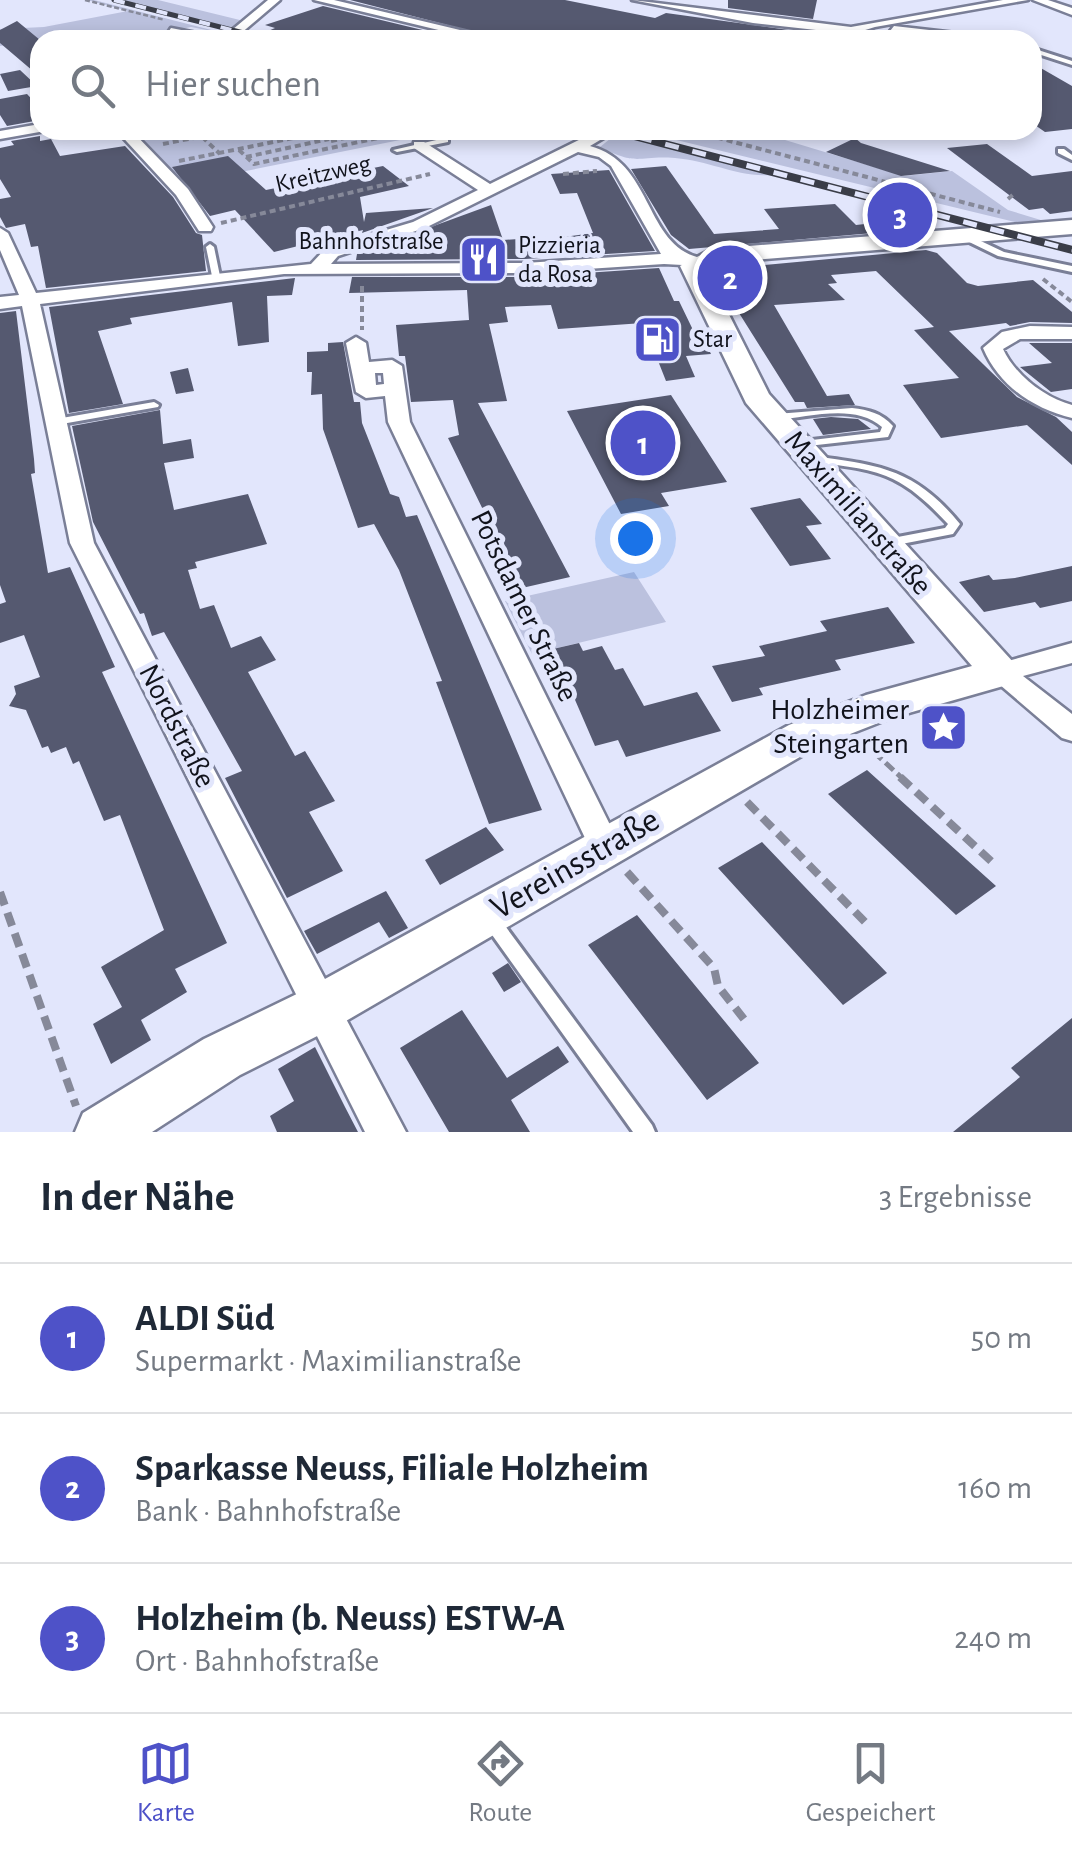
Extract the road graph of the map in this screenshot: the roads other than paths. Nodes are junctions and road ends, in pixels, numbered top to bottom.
1 (275, 0) edge
2 (319, 0) edge
3 (636, 0) edge
4 (1022, 0) edge
5 (1038, 0) edge
6 (1072, 12) edge
7 (874, 24) junction
8 (171, 27) road end
9 (180, 30) edge
10 (239, 30) edge
11 (452, 30) edge
12 (849, 30) joint
13 (914, 30) edge
14 (1042, 53) edge
15 (1072, 63) edge
16 (30, 130) edge
17 (0, 136) edge
18 (133, 140) edge
19 (414, 140) edge
20 (419, 140) edge
21 (590, 140) edge
22 (578, 146) junction
23 (397, 150) dead end
24 (1061, 151) dead end
25 (1072, 158) edge
26 (490, 191) junction
27 (205, 227) road end
28 (1064, 228) edge
29 (0, 233) edge
30 (966, 237) junction
31 (210, 247) dead end
32 (695, 262) junction
33 (317, 268) junction
34 (1072, 269) edge
35 (216, 276) junction
36 (28, 299) junction
37 (0, 303) edge
38 (1072, 334) edge
39 (360, 355) road end
40 (154, 404) dead end
41 (1072, 412) edge
42 (774, 417) junction
43 (56, 422) junction
44 (802, 451) junction
45 (884, 544) junction
46 (1072, 653) edge
47 (1000, 673) junction
48 (1072, 730) edge
49 (605, 848) junction
50 (486, 914) junction
51 (321, 1008) junction
52 (91, 1125) edge
53 (386, 1132) edge
54 (645, 1132) edge

1 - 10 street
2 - 11 street
3 - 12 street
4 - 7 street
5 - 6 street
7 - 12 street
7 - 13 street
8 - 9 street
14 - 15 lane
16 - 17 street
18 - 27 street
19 - 23 lane
20 - 26 street
21 - 22 street
22 - 26 street
22 - 32 street
24 - 25 lane
26 - 33 street
28 - 30 main road, Bahnhofstraße
29 - 36 street, Nordstraße
30 - 32 main road, Bahnhofstraße
30 - 34 lane
31 - 35 lane
32 - 33 street, Bahnhofstraße
32 - 42 main road, Maximilianstraße
33 - 35 street, Bahnhofstraße
35 - 36 street, Bahnhofstraße
36 - 37 street, Bahnhofstraße
36 - 43 street, Nordstraße
38 - 41 street
39 - 49 street, Potsdamer Straße
40 - 43 lane
42 - 44 main road, Maximilianstraße
42 - 44 lane
43 - 51 street, Nordstraße
44 - 45 main road, Maximilianstraße
44 - 45 lane
45 - 47 main road, Maximilianstraße
46 - 47 street, Vereinsstraße
47 - 48 street, Maximilianstraße
47 - 49 main road, Vereinsstraße
49 - 50 main road, Vereinsstraße
50 - 51 main road, Vereinsstraße
50 - 54 lane
51 - 52 main road, Vereinsstraße
51 - 53 street, Nordstraße

